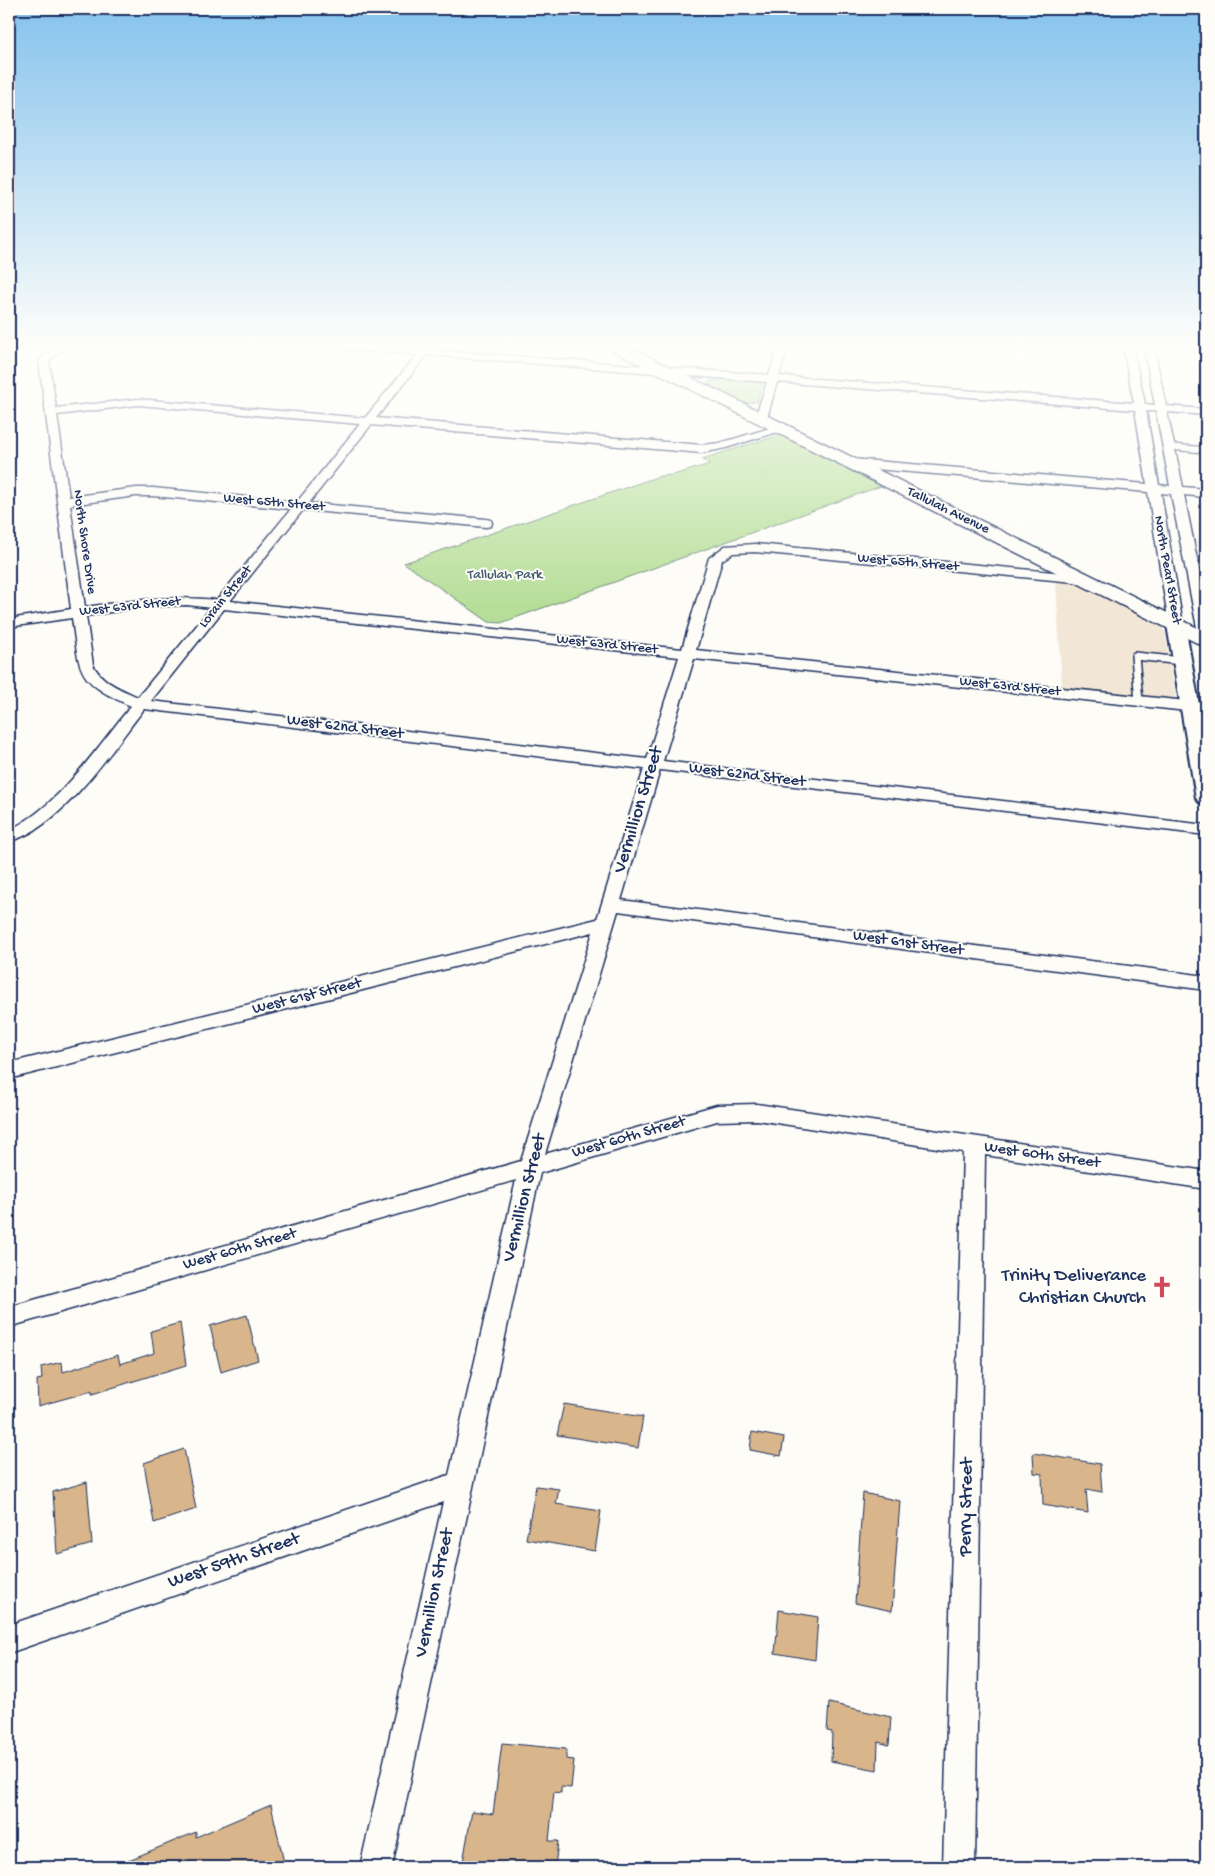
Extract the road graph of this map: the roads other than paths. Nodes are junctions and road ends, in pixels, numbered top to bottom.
1 (53, 431) edge
2 (361, 431) edge
3 (474, 431) edge
4 (772, 431) edge
5 (785, 431) edge
6 (1143, 431) edge
7 (1166, 431) edge
8 (1170, 448) junction
9 (1206, 450) edge
10 (851, 463) junction
11 (1152, 488) junction
12 (1178, 490) junction
13 (1206, 493) edge
14 (63, 502) junction
15 (301, 506) junction
16 (486, 522) dead end
17 (730, 549) joint
18 (1085, 579) junction
19 (220, 604) junction
20 (78, 612) junction
21 (9, 623) edge
22 (1176, 625) junction
23 (1206, 639) edge
24 (688, 653) junction
25 (1182, 661) junction
26 (1139, 701) junction
27 (140, 704) junction
28 (1198, 707) edge
29 (653, 765) junction
30 (1206, 798) edge
31 (1206, 830) edge
32 (9, 836) edge
33 (607, 914) junction
34 (1206, 983) edge
35 (9, 1071) edge
36 (974, 1146) junction
37 (530, 1166) junction
38 (1206, 1180) edge
39 (9, 1317) edge
40 (459, 1484) junction
41 (9, 1639) edge
42 (376, 1867) edge
43 (959, 1867) edge

1 - 14 street, North Shore Drive
2 - 15 street, Lorain Street
3 - 4 street
5 - 10 main road, Tallulah Avenue
6 - 11 street, North Pearl Street
7 - 8 street, North Pearl Street
8 - 9 lane
8 - 12 street, North Pearl Street
10 - 11 street
10 - 18 main road, Tallulah Avenue
11 - 12 street
11 - 22 street, North Pearl Street
12 - 13 street
12 - 23 street, North Pearl Street
14 - 15 street, West 65th Street
14 - 20 street, North Shore Drive
15 - 16 street, West 65th Street
15 - 19 street, Lorain Street
17 - 18 street, West 65th Street
17 - 24 street, Vermillion Street
18 - 22 main road, Tallulah Avenue
19 - 20 street, West 63rd Street
19 - 24 street, West 63rd Street
19 - 27 street, Lorain Street
20 - 21 street, West 63rd Street
20 - 27 street, North Shore Drive
22 - 23 main road, Tallulah Avenue
22 - 25 street, North Pearl Street
24 - 26 street, West 63rd Street
24 - 29 street, Vermillion Street
25 - 26 lane
25 - 28 street, North Pearl Street
26 - 28 street, West 63rd Street
27 - 29 street, West 62nd Street
27 - 32 street, Lorain Street
28 - 30 street, North Pearl Street
29 - 31 street, West 62nd Street
29 - 33 street, Vermillion Street
33 - 34 street, West 61st Street
33 - 35 street, West 61st Street
33 - 37 street, Vermillion Street
36 - 37 street, West 60th Street
36 - 38 street, West 60th Street
36 - 43 street, Perry Street
37 - 39 street, West 60th Street
37 - 40 street, Vermillion Street
40 - 41 street, West 59th Street
40 - 42 street, Vermillion Street

